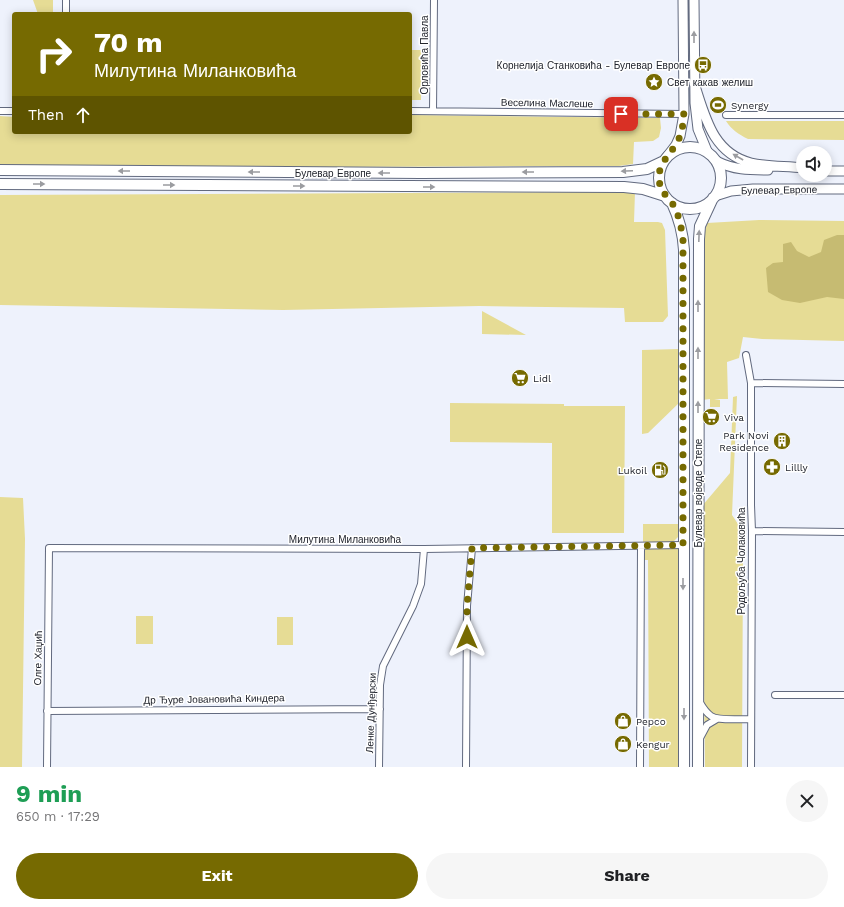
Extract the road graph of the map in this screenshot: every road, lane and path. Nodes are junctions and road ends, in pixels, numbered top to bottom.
1 (66, 0) edge
2 (434, 0) edge
3 (683, 0) edge
4 (694, 0) edge
5 (66, 12) edge
6 (694, 83) junction
7 (0, 111) edge
8 (12, 111) edge
9 (412, 111) edge
10 (433, 111) junction
11 (684, 114) junction
12 (726, 115) dead end
13 (844, 115) edge
14 (707, 151) junction
15 (665, 159) junction
16 (716, 161) junction
17 (796, 168) edge
18 (796, 169) edge
19 (0, 170) edge
20 (832, 170) edge
21 (844, 171) edge
22 (0, 184) edge
23 (844, 189) edge
24 (714, 197) junction
25 (668, 199) junction
26 (746, 355) dead end
27 (751, 383) junction
28 (844, 384) edge
29 (752, 531) junction
30 (844, 532) edge
31 (683, 545) junction
32 (641, 546) junction
33 (49, 548) joint
34 (472, 548) junction
35 (424, 549) junction
36 (775, 695) dead end
37 (844, 695) edge
38 (698, 700) junction
39 (380, 708) junction
40 (47, 711) junction
41 (717, 718) junction
42 (751, 719) junction
43 (698, 743) junction
44 (47, 767) edge
45 (379, 767) edge
46 (466, 767) edge
47 (640, 767) edge
48 (684, 767) edge
49 (698, 767) edge
50 (751, 767) edge

1 - 5 street
2 - 10 street, Орловића Павла
3 - 11 main road
6 -> 4 main road
6 - 14 main road
17 -> 6 main road
7 - 8 street
9 - 10 street, Веселина Маслеше
10 - 11 street, Веселина Маслеше
11 - 15 main road
12 - 13 street
14 - 15 main road
14 - 16 main road
15 -> 19 main road, Булевар Европе
15 - 25 main road
16 - 18 main road, Булевар Европе
16 - 24 main road
20 - 21 main road
22 -> 25 main road, Булевар Европе
23 - 24 main road, Булевар Европе
24 - 25 main road
38 -> 24 main road, Булевар војводе Степе
25 - 31 main road, Булевар војводе Степе
26 - 27 street, Родољуба Чолаковића
27 - 28 street
27 - 29 street, Родољуба Чолаковића
29 - 30 street
29 - 42 street, Родољуба Чолаковића
31 - 32 street, Милутина Миланковића
31 -> 48 main road, Булевар војводе Степе
32 - 34 street, Милутина Миланковића
32 - 47 street
33 - 35 street, Милутина Миланковића
33 - 40 street, Олге Хаџић
34 - 35 street, Милутина Миланковића
34 - 46 street
35 - 39 street, Ленке Дунђерски
36 - 37 street
38 - 41 street
38 - 43 main road, Булевар војводе Степе
39 - 40 street, Др Ђуре Јовановића Киндера
39 - 45 street, Ленке Дунђерски
40 - 44 street, Олге Хаџић
41 - 42 street
41 - 43 street
42 - 50 street, Родољуба Чолаковића
43 - 49 main road, Булевар војводе Степе

